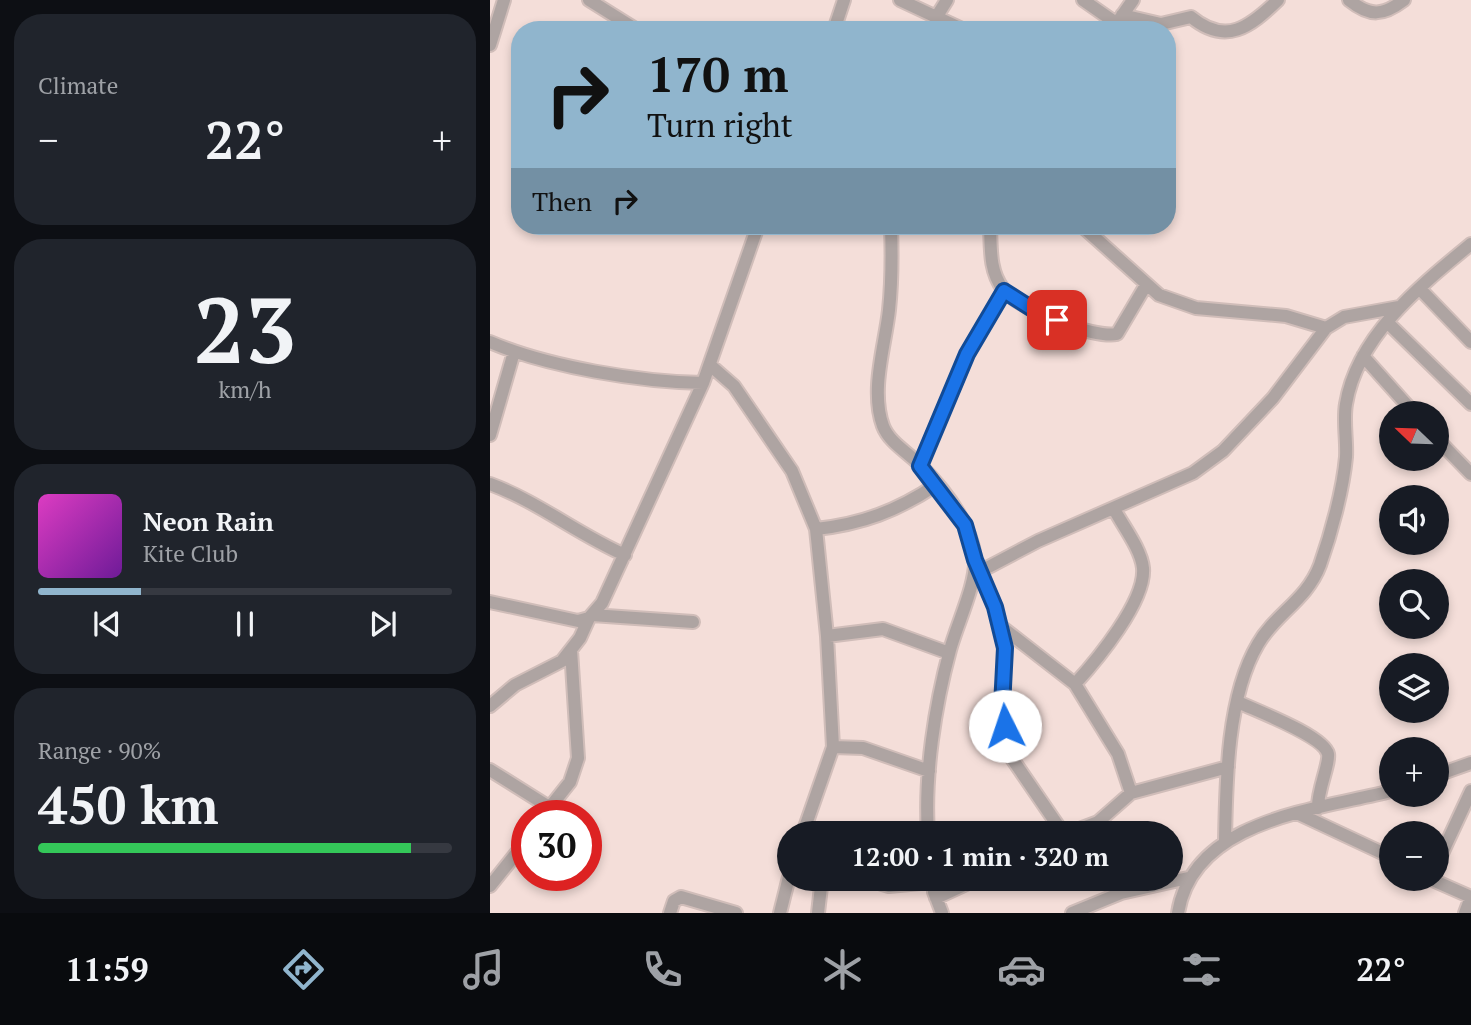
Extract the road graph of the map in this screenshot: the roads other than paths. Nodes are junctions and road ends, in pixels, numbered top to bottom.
1 (504, 0) edge
2 (589, 0) edge
3 (844, 0) edge
4 (900, 0) edge
5 (947, 0) edge
6 (1083, 0) edge
7 (1133, 0) edge
8 (1278, 0) edge
9 (1349, 0) edge
10 (1404, 0) edge
11 (937, 16) junction
12 (623, 21) edge
13 (837, 21) edge
14 (947, 21) edge
15 (1114, 21) edge
16 (1118, 21) edge
17 (1174, 21) edge
18 (490, 45) edge
19 (755, 235) edge
20 (891, 235) edge
21 (991, 235) edge
22 (1092, 235) edge
23 (1471, 244) edge
24 (1146, 285) junction
25 (1420, 289) junction
26 (1004, 291) junction
27 (1399, 307) junction
28 (1388, 323) junction
29 (1326, 328) junction
30 (490, 342) edge
31 (1471, 342) edge
32 (514, 352) junction
33 (1363, 356) junction
34 (710, 365) junction
35 (703, 383) junction
36 (1402, 401) edge
37 (1471, 404) edge
38 (490, 435) edge
39 (1449, 451) edge
40 (920, 466) junction
41 (1471, 474) edge
42 (490, 484) edge
43 (936, 485) junction
44 (1114, 509) junction
45 (816, 529) junction
46 (625, 555) junction
47 (978, 566) junction
48 (490, 602) edge
49 (591, 617) junction
50 (693, 622) dead end
51 (999, 625) junction
52 (827, 636) junction
53 (571, 650) junction
54 (949, 653) junction
55 (1075, 684) junction
56 (1238, 702) junction
57 (490, 706) edge
58 (833, 747) junction
59 (1471, 763) edge
60 (1228, 767) junction
61 (490, 770) edge
62 (929, 771) junction
63 (1449, 771) edge
64 (1471, 791) edge
65 (1131, 793) junction
66 (1379, 794) edge
67 (531, 800) edge
68 (555, 800) edge
69 (1318, 808) junction
70 (1297, 813) junction
71 (807, 821) edge
72 (928, 821) edge
73 (1054, 821) edge
74 (1098, 821) edge
75 (1449, 838) edge
76 (1225, 842) junction
77 (1379, 851) edge
78 (511, 860) edge
79 (1188, 878) junction
80 (490, 886) edge
81 (1449, 887) edge
82 (786, 891) edge
83 (821, 891) edge
84 (934, 891) edge
85 (951, 891) edge
86 (1471, 897) edge
87 (936, 898) junction
88 (670, 913) edge
89 (736, 913) edge
90 (780, 913) edge
91 (818, 913) edge
92 (942, 913) edge
93 (1072, 913) edge
94 (1178, 913) edge
95 (1465, 913) edge

1 - 18 street
2 - 12 street
3 - 13 street
4 - 11 street
5 - 11 street
6 - 15 street
7 - 16 street
8 - 17 street
9 - 10 street
11 - 14 street
19 - 34 street
20 - 40 street
21 - 26 street
22 - 24 street
23 - 25 street
24 - 26 street
24 - 29 street
25 - 27 street
25 - 31 street
26 - 40 street
27 - 28 street
27 - 29 street
28 - 33 street
28 - 37 street
29 - 44 street
30 - 32 street
32 - 35 street
32 - 38 street
33 - 36 street
33 - 56 street
34 - 35 street
34 - 45 street
35 - 46 street
39 - 41 street
40 - 43 street
42 - 46 street
43 - 45 street
43 - 47 street
44 - 47 street
44 - 55 street
45 - 52 street
46 - 49 street
47 - 51 street
47 - 54 street
48 - 49 street
49 - 50 street
49 - 53 street
51 - 55 street
51 - 73 street
52 - 54 street
52 - 58 street
53 - 57 street
53 - 68 street
54 - 62 street
55 - 65 street
56 - 60 street
56 - 69 street
58 - 62 street
58 - 71 street
59 - 63 street
60 - 65 street
60 - 76 street
61 - 67 street
62 - 72 street
64 - 75 street
65 - 74 street
66 - 69 street
69 - 70 street
70 - 76 street
70 - 77 street
76 - 79 street
78 - 80 street
79 - 93 street
79 - 94 street
81 - 86 street
82 - 90 street
83 - 91 street
84 - 87 street
85 - 87 street
86 - 95 street
87 - 92 street
88 - 89 street

